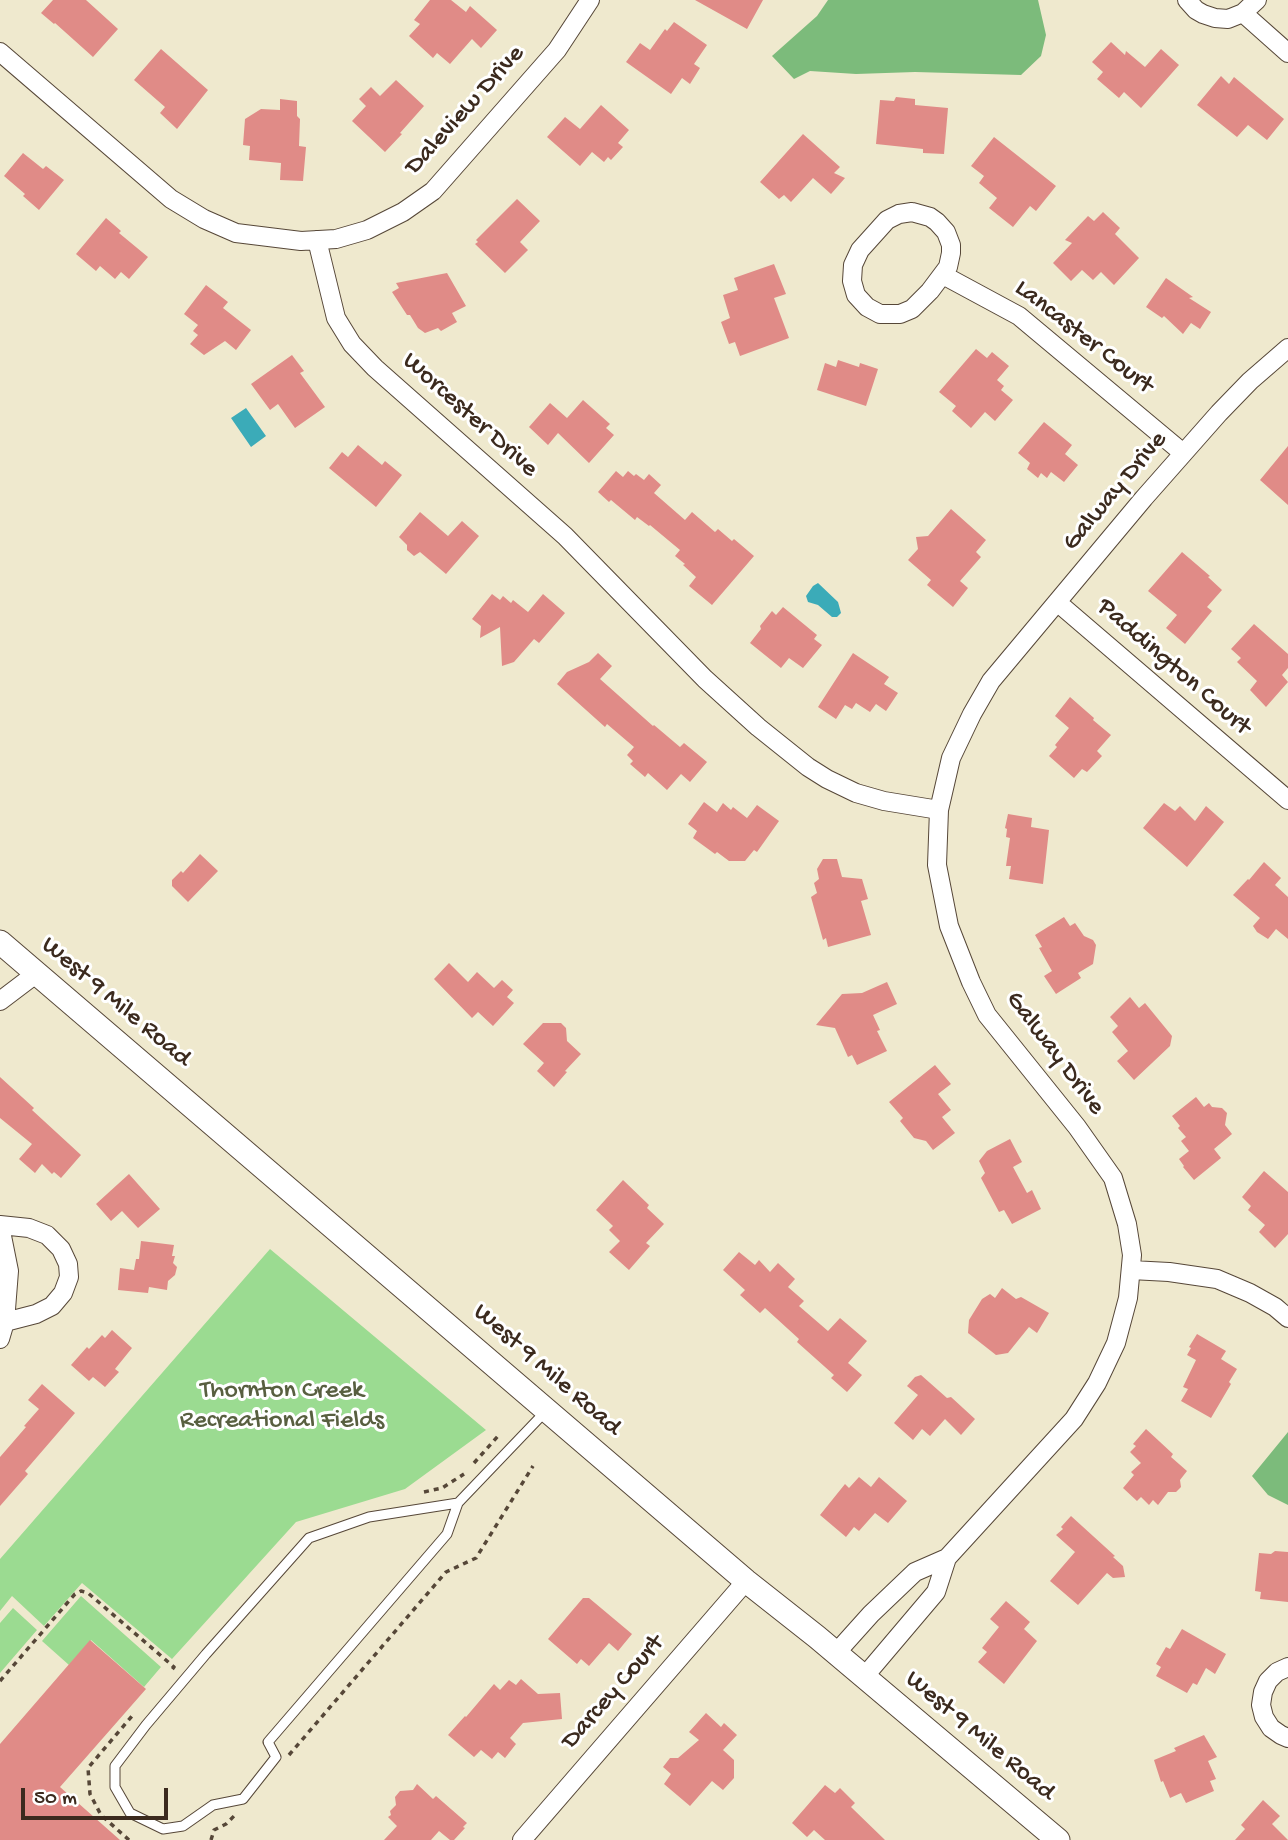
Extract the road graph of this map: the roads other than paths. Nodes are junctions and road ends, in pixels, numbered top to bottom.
1 (590, 0) edge
2 (1187, 0) edge
3 (1257, 0) edge
4 (1243, 13) junction
5 (0, 52) edge
6 (1288, 53) edge
7 (317, 240) junction
8 (943, 275) junction
9 (1288, 348) edge
10 (1183, 453) junction
11 (1056, 602) junction
12 (1288, 800) edge
13 (939, 810) junction
14 (0, 942) edge
15 (37, 973) junction
16 (0, 1001) edge
17 (0, 1226) edge
18 (1131, 1270) junction
19 (1288, 1318) edge
20 (3, 1330) edge
21 (547, 1409) junction
22 (458, 1503) junction
23 (947, 1558) junction
24 (746, 1581) junction
25 (836, 1653) junction
26 (1288, 1667) edge
27 (864, 1676) junction
28 (1288, 1738) edge
29 (522, 1840) edge
30 (1058, 1840) edge

1 - 7 street, Daleview Drive
2 - 4 street
3 - 4 street
4 - 6 street
5 - 7 street
7 - 13 street, Worcester Drive
8 - 8 street
8 - 10 street, Lancaster Court
9 - 10 street, Galway Drive
10 - 11 street, Galway Drive
11 - 12 street, Paddington Court
11 - 13 street, Galway Drive
13 - 18 street, Galway Drive
14 - 15 street, West 9 Mile Road
15 - 16 street
15 - 21 street, West 9 Mile Road
17 - 20 street
17 - 20 street
18 - 19 street
18 - 23 street, Galway Drive
21 - 22 lane
21 - 24 street, West 9 Mile Road
22 - 22 lane
23 - 25 street, Galway Drive
23 - 27 street, Galway Drive
24 - 25 street, West 9 Mile Road
24 - 29 street, Darcey Court
25 - 27 street, West 9 Mile Road
26 - 28 street
27 - 30 street, West 9 Mile Road

